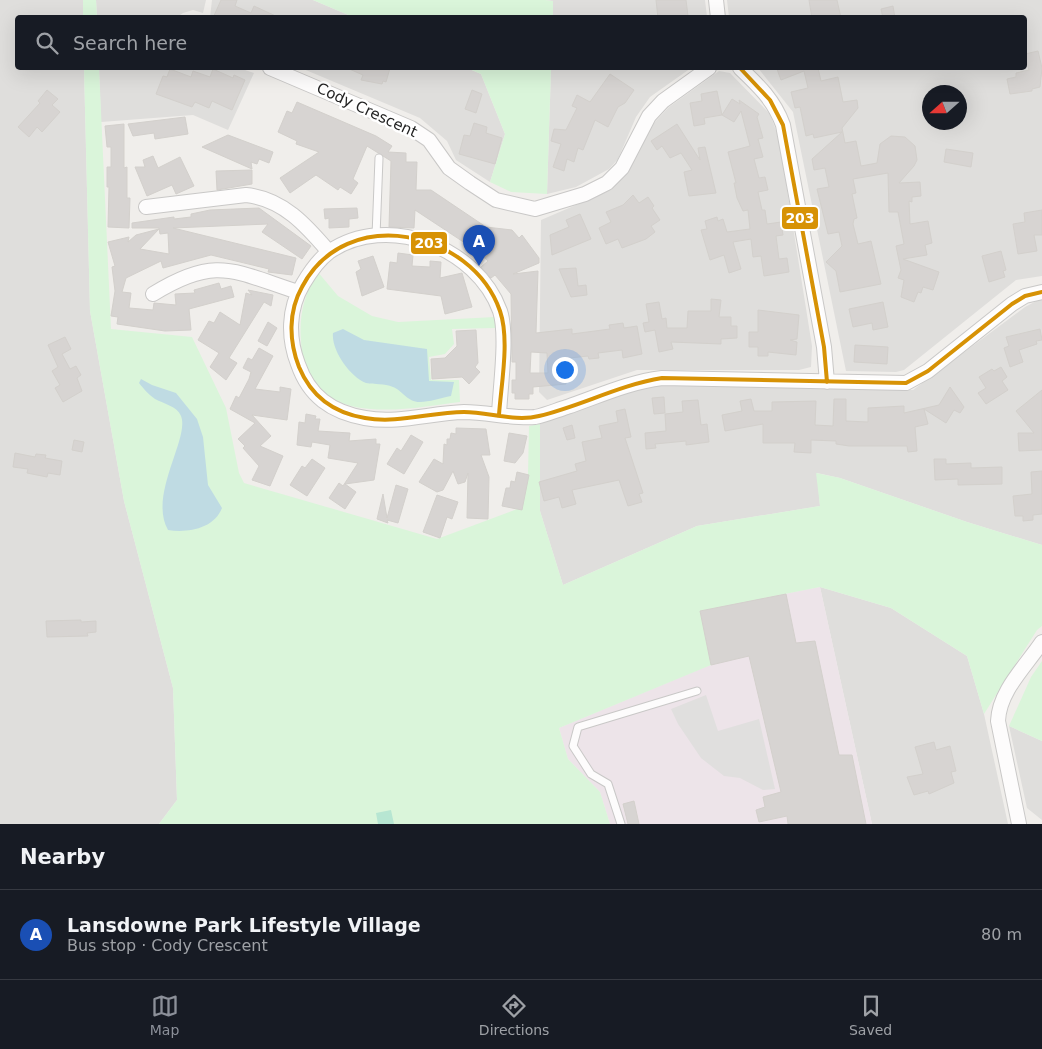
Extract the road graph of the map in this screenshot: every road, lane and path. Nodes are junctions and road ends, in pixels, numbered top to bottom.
1 (716, 0) edge
2 (718, 15) edge
3 (275, 70) edge
4 (706, 70) edge
5 (742, 70) edge
6 (379, 158) dead end
7 (146, 206) dead end
8 (376, 236) junction
9 (329, 252) junction
10 (298, 292) junction
11 (1042, 292) edge
12 (152, 294) dead end
13 (827, 382) junction
14 (499, 415) junction
15 (1042, 642) edge
16 (697, 691) dead end
17 (621, 824) edge
18 (1019, 824) edge

1 - 2 street
3 - 4 street, Cody Crescent
5 - 13 street
6 - 8 lane
7 - 9 street
8 - 9 street
8 - 14 street
9 - 10 street
10 - 12 street
10 - 14 street
11 - 13 street
13 - 14 street
15 - 18 street
16 - 17 lane

